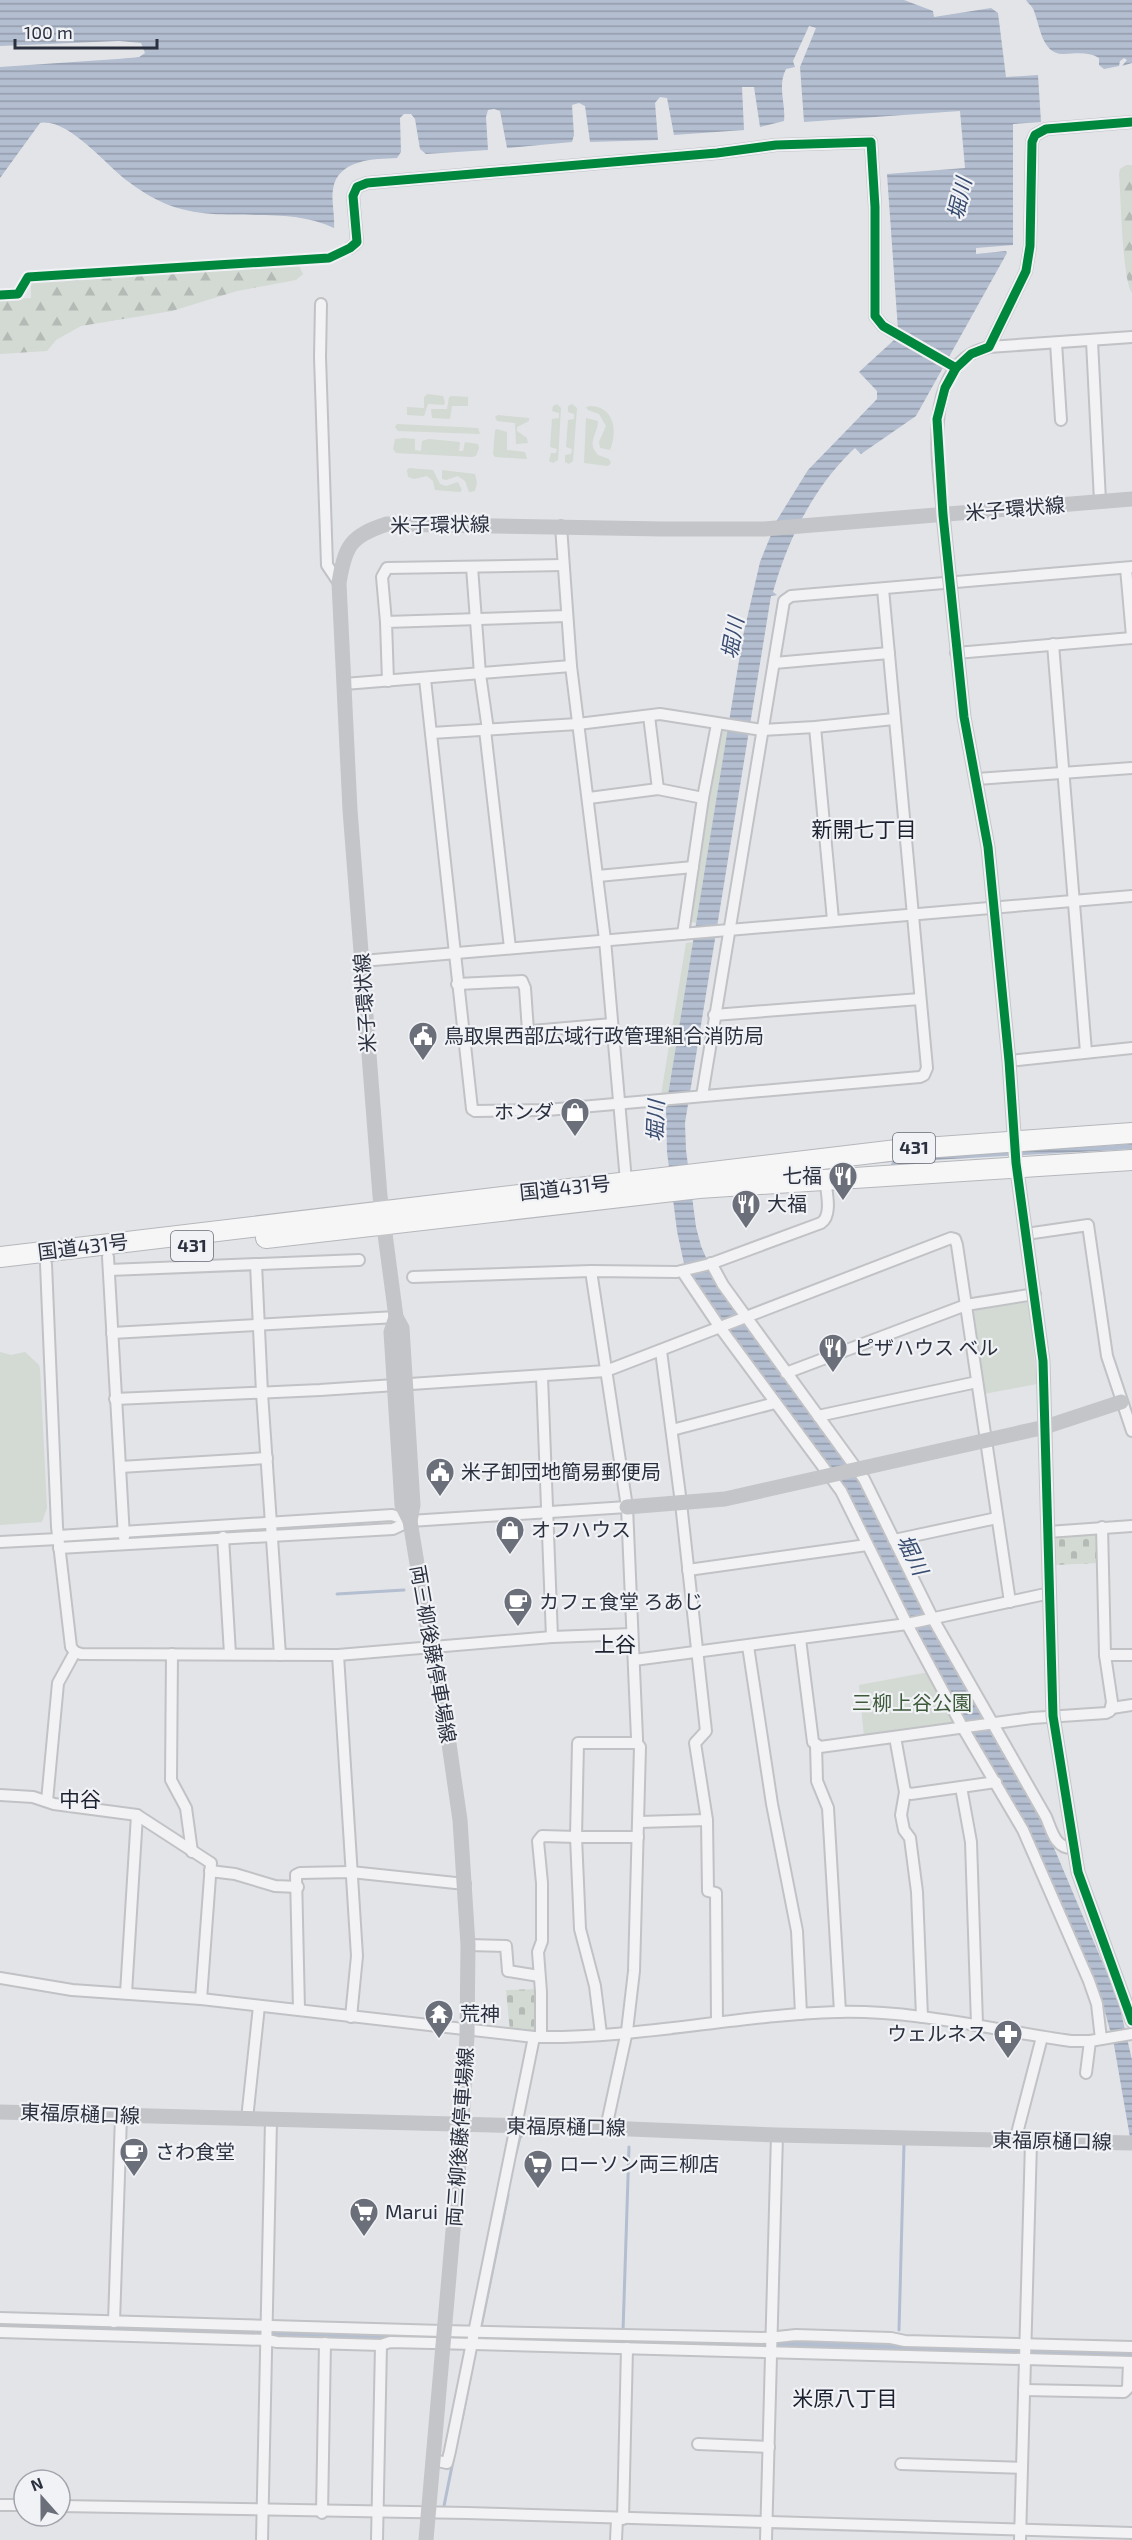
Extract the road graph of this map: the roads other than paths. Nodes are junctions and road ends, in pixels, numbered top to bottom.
1 (1132, 122) edge
2 (350, 248) dead end
3 (321, 304) dead end
4 (1132, 338) edge
5 (1092, 341) junction
6 (1056, 343) junction
7 (989, 347) junction
8 (952, 366) junction
9 (1061, 420) dead end
10 (1132, 499) edge
11 (1100, 501) junction
12 (943, 515) junction
13 (561, 526) junction
14 (563, 565) junction
15 (472, 567) junction
16 (1129, 568) edge
17 (339, 583) junction
18 (949, 583) junction
19 (883, 589) junction
20 (567, 616) junction
21 (475, 620) junction
22 (386, 622) junction
23 (1132, 637) edge
24 (1053, 644) junction
25 (889, 653) junction
26 (956, 653) junction
27 (774, 663) junction
28 (571, 666) junction
29 (480, 674) junction
30 (424, 679) junction
31 (388, 681) junction
32 (344, 684) junction
33 (650, 716) junction
34 (894, 719) junction
35 (578, 724) junction
36 (723, 724) junction
37 (815, 727) junction
38 (757, 729) junction
39 (486, 730) junction
40 (431, 733) junction
41 (1132, 768) edge
42 (1062, 772) junction
43 (977, 779) junction
44 (658, 789) junction
45 (589, 798) junction
46 (703, 798) junction
47 (693, 867) junction
48 (598, 876) junction
49 (1132, 896) edge
50 (1075, 900) junction
51 (993, 908) junction
52 (914, 914) junction
53 (833, 920) junction
54 (724, 931) junction
55 (686, 934) junction
56 (605, 940) junction
57 (510, 948) junction
58 (454, 954) junction
59 (362, 961) junction
60 (457, 984) junction
61 (920, 999) junction
62 (714, 1015) junction
63 (612, 1024) junction
64 (528, 1031) junction
65 (462, 1037) junction
66 (1132, 1048) edge
67 (1086, 1052) junction
68 (1009, 1061) junction
69 (697, 1096) junction
70 (618, 1104) junction
71 (1132, 1133) edge
72 (1014, 1143) junction
73 (1132, 1160) edge
74 (1017, 1165) junction
75 (825, 1178) junction
76 (699, 1180) junction
77 (626, 1181) junction
78 (663, 1184) junction
79 (383, 1217) junction
80 (1026, 1234) junction
81 (0, 1257) edge
82 (359, 1260) dead end
83 (108, 1263) junction
84 (710, 1263) junction
85 (46, 1264) junction
86 (256, 1264) junction
87 (0, 1269) edge
88 (683, 1270) junction
89 (591, 1271) junction
90 (413, 1276) dead end
91 (1035, 1294) junction
92 (966, 1305) junction
93 (745, 1316) junction
94 (396, 1317) junction
95 (259, 1326) junction
96 (719, 1326) junction
97 (112, 1333) junction
98 (661, 1351) junction
99 (606, 1371) junction
100 (786, 1373) junction
101 (542, 1377) junction
102 (977, 1382) junction
103 (400, 1385) junction
104 (262, 1393) junction
105 (116, 1399) junction
106 (775, 1402) junction
107 (1121, 1402) junction
108 (818, 1416) junction
109 (1046, 1427) junction
110 (672, 1430) junction
111 (1132, 1431) edge
112 (986, 1441) junction
113 (267, 1458) junction
114 (120, 1467) junction
115 (858, 1471) junction
116 (828, 1476) junction
117 (681, 1503) junction
118 (627, 1508) junction
119 (547, 1512) junction
120 (997, 1518) junction
121 (410, 1521) junction
122 (272, 1522) junction
123 (1132, 1526) edge
124 (1102, 1527) junction
125 (123, 1531) junction
126 (1048, 1532) junction
127 (272, 1534) junction
128 (223, 1537) junction
129 (894, 1540) junction
130 (58, 1541) junction
131 (0, 1542) edge
132 (124, 1543) junction
133 (867, 1545) junction
134 (688, 1570) junction
135 (1050, 1593) junction
136 (1010, 1602) junction
137 (933, 1619) junction
138 (907, 1624) junction
139 (632, 1634) junction
140 (552, 1637) junction
141 (800, 1639) junction
142 (748, 1646) junction
143 (431, 1648) junction
144 (75, 1652) junction
145 (697, 1652) junction
146 (172, 1654) junction
147 (231, 1654) junction
148 (280, 1655) junction
149 (338, 1655) junction
150 (1105, 1655) junction
151 (1132, 1655) edge
152 (634, 1660) junction
153 (1132, 1705) edge
154 (1112, 1708) junction
155 (1053, 1716) junction
156 (988, 1724) junction
157 (965, 1727) junction
158 (895, 1737) junction
159 (637, 1743) junction
160 (816, 1745) junction
161 (996, 1782) junction
162 (962, 1788) junction
163 (905, 1792) junction
164 (0, 1795) edge
165 (46, 1801) junction
166 (137, 1815) junction
167 (707, 1820) junction
168 (639, 1822) junction
169 (576, 1837) junction
170 (638, 1837) junction
171 (1072, 1848) junction
172 (192, 1852) junction
173 (210, 1871) junction
174 (351, 1872) junction
175 (465, 1884) junction
176 (298, 1887) junction
177 (468, 1945) junction
178 (539, 1976) junction
179 (0, 1978) edge
180 (126, 1993) junction
181 (201, 1999) junction
182 (259, 2006) junction
183 (298, 2010) junction
184 (840, 2012) junction
185 (801, 2014) junction
186 (351, 2017) junction
187 (922, 2017) junction
188 (1132, 2020) edge
189 (717, 2022) junction
190 (977, 2024) junction
191 (468, 2029) junction
192 (627, 2031) junction
193 (601, 2034) junction
194 (1132, 2034) edge
195 (538, 2037) junction
196 (1042, 2037) junction
197 (1102, 2039) junction
198 (1086, 2073) dead end
199 (0, 2112) edge
200 (121, 2115) junction
201 (247, 2119) junction
202 (271, 2120) junction
203 (461, 2124) junction
204 (516, 2126) junction
205 (606, 2128) junction
206 (777, 2135) junction
207 (1015, 2141) junction
208 (1031, 2142) junction
209 (1132, 2143) edge
210 (0, 2318) edge
211 (114, 2322) junction
212 (267, 2326) junction
213 (0, 2332) edge
214 (442, 2337) junction
215 (475, 2337) junction
216 (267, 2340) junction
217 (325, 2343) junction
218 (772, 2344) junction
219 (381, 2345) junction
220 (1132, 2347) edge
221 (627, 2348) junction
222 (1025, 2352) junction
223 (1131, 2362) edge
224 (1024, 2390) junction
225 (698, 2444) dead end
226 (769, 2446) junction
227 (433, 2460) junction
228 (901, 2464) dead end
229 (1022, 2468) junction
230 (72, 2506) edge
231 (262, 2511) junction
232 (322, 2513) junction
233 (378, 2513) junction
234 (428, 2514) junction
235 (620, 2519) junction
236 (767, 2522) junction
237 (1132, 2533) edge
238 (1020, 2535) edge
239 (262, 2540) edge
240 (377, 2540) edge
241 (426, 2540) edge
242 (616, 2540) edge
243 (766, 2540) edge

1 - 7 street
2 - 8 street
3 - 17 street
4 - 5 street
5 - 6 street
5 - 11 street
6 - 7 street
6 - 9 street
7 - 8 street
8 - 12 street
10 - 11 main road, 米子環状線
11 - 12 main road, 米子環状線
12 - 13 main road, 米子環状線
12 - 18 main road
13 - 14 street
13 - 17 main road, 米子環状線
14 - 15 street
14 - 20 street
15 - 21 street
15 - 22 street
16 - 18 street
16 - 23 street
17 - 32 main road, 米子環状線
18 - 19 street
18 - 26 main road
19 - 25 street
19 - 27 street
20 - 21 street
20 - 28 street
21 - 22 street
21 - 29 street
22 - 31 street
23 - 24 street
24 - 26 street
24 - 42 street
25 - 27 street
25 - 34 street
26 - 43 main road
27 - 38 street
28 - 29 street
28 - 35 street
29 - 30 street
29 - 39 street
30 - 31 street
30 - 40 street
31 - 32 street
32 - 59 main road, 米子環状線
33 - 35 street
33 - 36 street
33 - 44 street
34 - 37 street
34 - 52 street
35 - 39 street
35 - 45 street
36 - 38 street
36 - 46 street
37 - 38 street
37 - 53 street
38 - 54 street
39 - 40 street
39 - 57 street
40 - 58 street
41 - 42 street
42 - 43 street
42 - 50 street
43 - 51 main road
44 - 45 street
44 - 46 street
45 - 48 street
46 - 47 street
47 - 48 street
47 - 55 street
48 - 56 street
49 - 50 street
50 - 51 street
50 - 67 street
51 - 52 street
51 - 68 main road
52 - 53 street
52 - 61 street
53 - 54 street
54 - 55 street
54 - 62 street
55 - 56 street
56 - 57 street
56 - 63 street
57 - 58 street
58 - 59 street
58 - 60 street
59 - 79 main road, 米子環状線
60 - 64 street
60 - 65 street
61 - 62 street
61 - 69 street
62 - 69 street
63 - 64 street
63 - 70 street
64 - 65 street
65 - 70 street
66 - 67 street
67 - 68 street
68 - 72 main road
69 - 70 street
70 - 77 street
71 - 72 highway, 国道431号 / 431
72 - 74 main road
72 - 76 highway, 国道431号 / 431
73 - 74 highway, 国道431号 / 431
74 - 75 highway, 国道431号 / 431
74 - 80 main road
75 - 76 highway, 国道431号 / 431
75 - 84 street
76 - 78 highway, 国道431号 / 431
77 - 78 highway, 国道431号 / 431
77 - 79 highway, 国道431号 / 431
78 - 79 highway, 国道431号 / 431
79 - 81 highway, 国道431号 / 431
79 - 83 highway, 国道431号 / 431
79 - 94 main road, 両三柳後藤停車場線
80 - 91 main road
80 - 107 street
82 - 86 street
83 - 85 highway, 国道431号 / 431
83 - 86 street
83 - 97 street
84 - 88 street
84 - 93 street
85 - 87 highway, 国道431号 / 431
85 - 130 street
86 - 95 street
88 - 89 street
88 - 96 street
89 - 90 street
89 - 99 street
91 - 92 street
91 - 109 main road
92 - 93 street
92 - 100 street
92 - 102 street
93 - 96 street
93 - 100 street
94 - 95 street
94 - 103 main road, 両三柳後藤停車場線
95 - 97 street
95 - 104 street
96 - 98 street
96 - 106 street
97 - 105 street
98 - 99 street
98 - 110 street
99 - 101 street
99 - 118 street
100 - 108 street
101 - 103 street
101 - 119 street
102 - 108 street
102 - 112 street
103 - 104 street
103 - 121 main road, 両三柳後藤停車場線
104 - 105 street
104 - 113 street
105 - 114 street
106 - 110 street
106 - 116 street
107 - 109 main road
107 - 111 street
108 - 115 street
109 - 112 main road
109 - 126 main road
110 - 117 street
112 - 115 main road
112 - 120 street
113 - 114 street
113 - 122 street
114 - 125 street
115 - 116 main road
115 - 129 street
116 - 117 main road
116 - 133 street
117 - 118 main road
117 - 134 street
118 - 119 street
118 - 139 street
119 - 121 street
119 - 140 street
120 - 129 street
120 - 136 street
121 - 122 street
121 - 127 street
121 - 143 main road, 両三柳後藤停車場線
122 - 125 street
122 - 127 street
123 - 124 street
124 - 126 street
124 - 150 street
125 - 130 street
125 - 132 street
126 - 135 main road
127 - 128 street
127 - 148 street
128 - 132 street
128 - 147 street
129 - 137 street
130 - 131 street
130 - 132 street
130 - 144 street
133 - 134 street
133 - 138 street
134 - 145 street
135 - 136 street
135 - 155 main road
136 - 137 street
137 - 138 street
137 - 156 street
138 - 141 street
138 - 157 street
139 - 140 street
139 - 152 street
140 - 143 street
141 - 142 street
141 - 160 street
142 - 145 street
142 - 185 street
143 - 149 street
143 - 175 main road, 両三柳後藤停車場線
144 - 146 street
144 - 165 street
145 - 152 street
145 - 167 street
146 - 147 street
146 - 172 street
147 - 148 street
148 - 149 street
149 - 174 street
150 - 151 street
150 - 154 street
152 - 159 street
153 - 154 street
154 - 155 street
155 - 156 street
155 - 171 main road
156 - 157 street
156 - 171 street
157 - 158 street
157 - 161 street
158 - 160 street
158 - 163 street
159 - 168 street
159 - 169 street
160 - 184 street
161 - 162 street
161 - 197 street
162 - 163 street
162 - 190 street
163 - 187 street
164 - 165 street
165 - 166 street
166 - 172 street
166 - 180 street
167 - 168 street
167 - 189 street
168 - 170 street
169 - 170 street
169 - 178 street
169 - 193 street
170 - 192 street
171 - 188 main road
172 - 173 street
173 - 176 street
173 - 181 street
174 - 175 street
174 - 176 street
174 - 186 street
175 - 177 main road, 両三柳後藤停車場線
176 - 183 street
177 - 178 street
177 - 191 main road, 両三柳後藤停車場線
178 - 195 street
179 - 180 street
180 - 181 street
181 - 182 street
182 - 183 street
182 - 201 street
183 - 186 street
184 - 185 street
184 - 187 street
185 - 189 street
186 - 191 street
187 - 190 street
189 - 192 street
190 - 196 street
191 - 195 street
191 - 203 main road, 両三柳後藤停車場線
192 - 193 street
192 - 205 street
193 - 195 street
194 - 197 street
195 - 204 street
196 - 197 street
196 - 207 street
197 - 198 street
199 - 200 main road, 東福原樋口線
200 - 201 main road, 東福原樋口線
200 - 211 street
201 - 202 main road, 東福原樋口線
202 - 203 main road, 東福原樋口線
202 - 212 street
203 - 204 main road, 東福原樋口線
203 - 214 main road, 両三柳後藤停車場線
204 - 205 main road, 東福原樋口線
204 - 215 street
205 - 206 main road, 東福原樋口線
206 - 207 main road, 東福原樋口線
206 - 218 street
207 - 208 main road, 東福原樋口線
208 - 209 main road, 東福原樋口線
208 - 222 street
210 - 211 street
211 - 212 street
212 - 214 street
212 - 216 street
213 - 216 street
214 - 215 street
214 - 219 street
214 - 227 main road, 両三柳後藤停車場線
215 - 218 street
215 - 221 street
215 - 227 street
216 - 217 street
216 - 231 street
217 - 219 street
217 - 232 street
218 - 221 street
218 - 222 street
218 - 222 street
218 - 226 street
219 - 233 street
220 - 222 street
221 - 235 street
222 - 223 street
222 - 224 street
223 - 224 street
224 - 229 street
225 - 226 street
226 - 236 street
227 - 234 main road, 両三柳後藤停車場線
228 - 229 street
229 - 238 street
230 - 231 street
231 - 232 street
231 - 239 street
232 - 233 street
233 - 234 street
233 - 240 street
234 - 235 street
234 - 241 main road, 両三柳後藤停車場線
235 - 236 street
235 - 242 street
236 - 238 street
236 - 243 street
237 - 238 street

